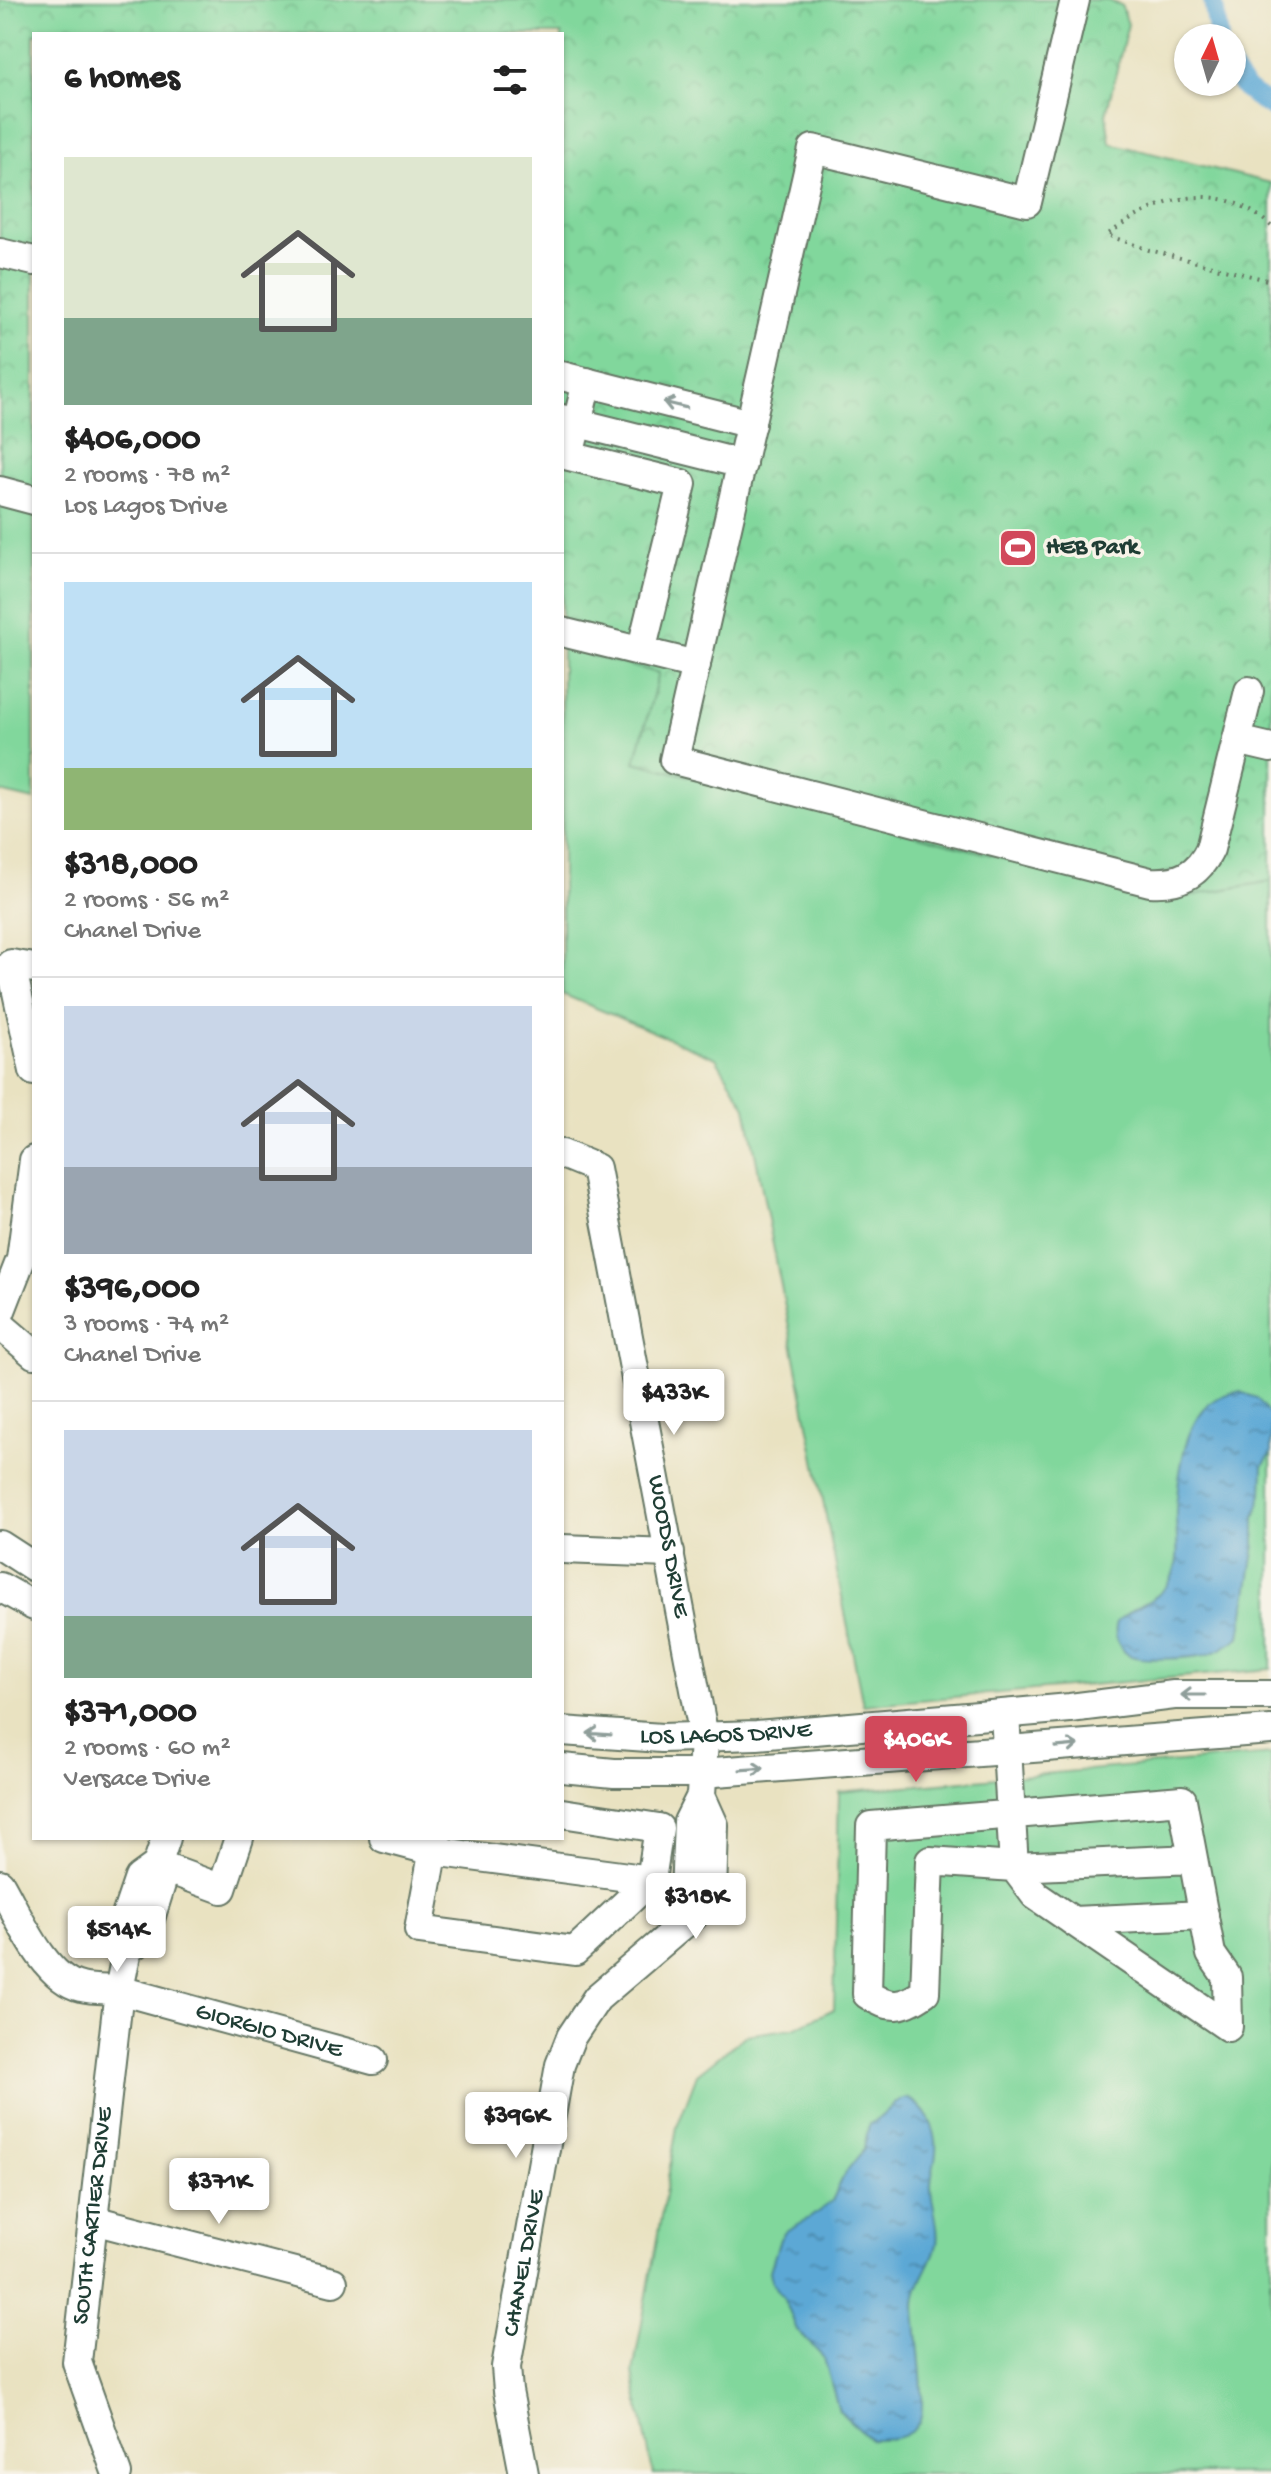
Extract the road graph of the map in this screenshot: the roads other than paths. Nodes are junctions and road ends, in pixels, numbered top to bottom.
1 (1075, 0) edge
2 (0, 253) edge
3 (32, 261) edge
4 (575, 379) edge
5 (569, 420) edge
6 (751, 424) junction
7 (742, 464) junction
8 (0, 491) edge
9 (32, 499) edge
10 (564, 633) edge
11 (641, 652) junction
12 (696, 665) junction
13 (1249, 691) dead end
14 (1237, 740) junction
15 (1271, 748) edge
16 (32, 968) edge
17 (32, 1062) edge
18 (564, 1155) edge
19 (32, 1175) edge
20 (0, 1313) edge
21 (0, 1325) edge
22 (32, 1352) edge
23 (0, 1545) edge
24 (564, 1549) edge
25 (670, 1553) junction
26 (32, 1566) edge
27 (0, 1587) edge
28 (32, 1605) edge
29 (1271, 1695) edge
30 (1005, 1714) junction
31 (1271, 1730) edge
32 (564, 1731) edge
33 (704, 1737) junction
34 (1008, 1751) junction
35 (564, 1768) edge
36 (702, 1784) junction
37 (564, 1813) edge
38 (1011, 1814) junction
39 (165, 1840) edge
40 (238, 1840) edge
41 (401, 1840) edge
42 (435, 1844) edge
43 (1193, 1859) junction
44 (157, 1865) junction
45 (1014, 1867) junction
46 (651, 1880) junction
47 (0, 1884) edge
48 (1204, 1915) junction
49 (693, 1916) joint
50 (1073, 1921) junction
51 (119, 1990) junction
52 (373, 2060) dead end
53 (93, 2220) junction
54 (333, 2282) dead end
55 (117, 2474) edge
56 (524, 2474) edge

1 - 6 street
2 - 3 street
4 - 5 street
6 -> 4 street
5 - 7 street
5 - 11 street
6 - 7 street
7 - 12 street
8 - 9 street
10 - 11 street
11 - 12 street
12 - 14 street
13 - 14 street
14 - 15 street
16 - 17 street
18 - 25 street, WOODS DRIVE
19 - 20 street
21 - 22 street
23 - 26 street
24 - 25 street
25 - 33 street, WOODS DRIVE
27 - 28 street
29 -> 30 street, LOS LAGOS DRIVE
30 - 33 street, LOS LAGOS DRIVE
30 - 34 street
34 -> 31 street, LOS LAGOS DRIVE
33 -> 32 street, LOS LAGOS DRIVE
33 - 36 street, WOODS DRIVE
36 -> 34 street, LOS LAGOS DRIVE
34 - 38 street
35 - 36 street, LOS LAGOS DRIVE
36 - 49 street, WOODS DRIVE
37 - 46 street
38 - 43 street
38 - 45 street
38 - 45 street
39 - 44 street, SOUTH CARTIER DRIVE
40 - 44 street
41 - 42 street
42 - 46 street
42 - 46 street
43 - 45 street
43 - 48 street
44 - 51 street, SOUTH CARTIER DRIVE
45 - 50 street
47 - 51 street, GIORGIO DRIVE
48 - 50 street
48 - 50 street
49 - 56 street, CHANEL DRIVE
51 - 52 street, GIORGIO DRIVE
51 - 53 street, SOUTH CARTIER DRIVE
53 - 54 street
53 - 55 street, SOUTH CARTIER DRIVE

